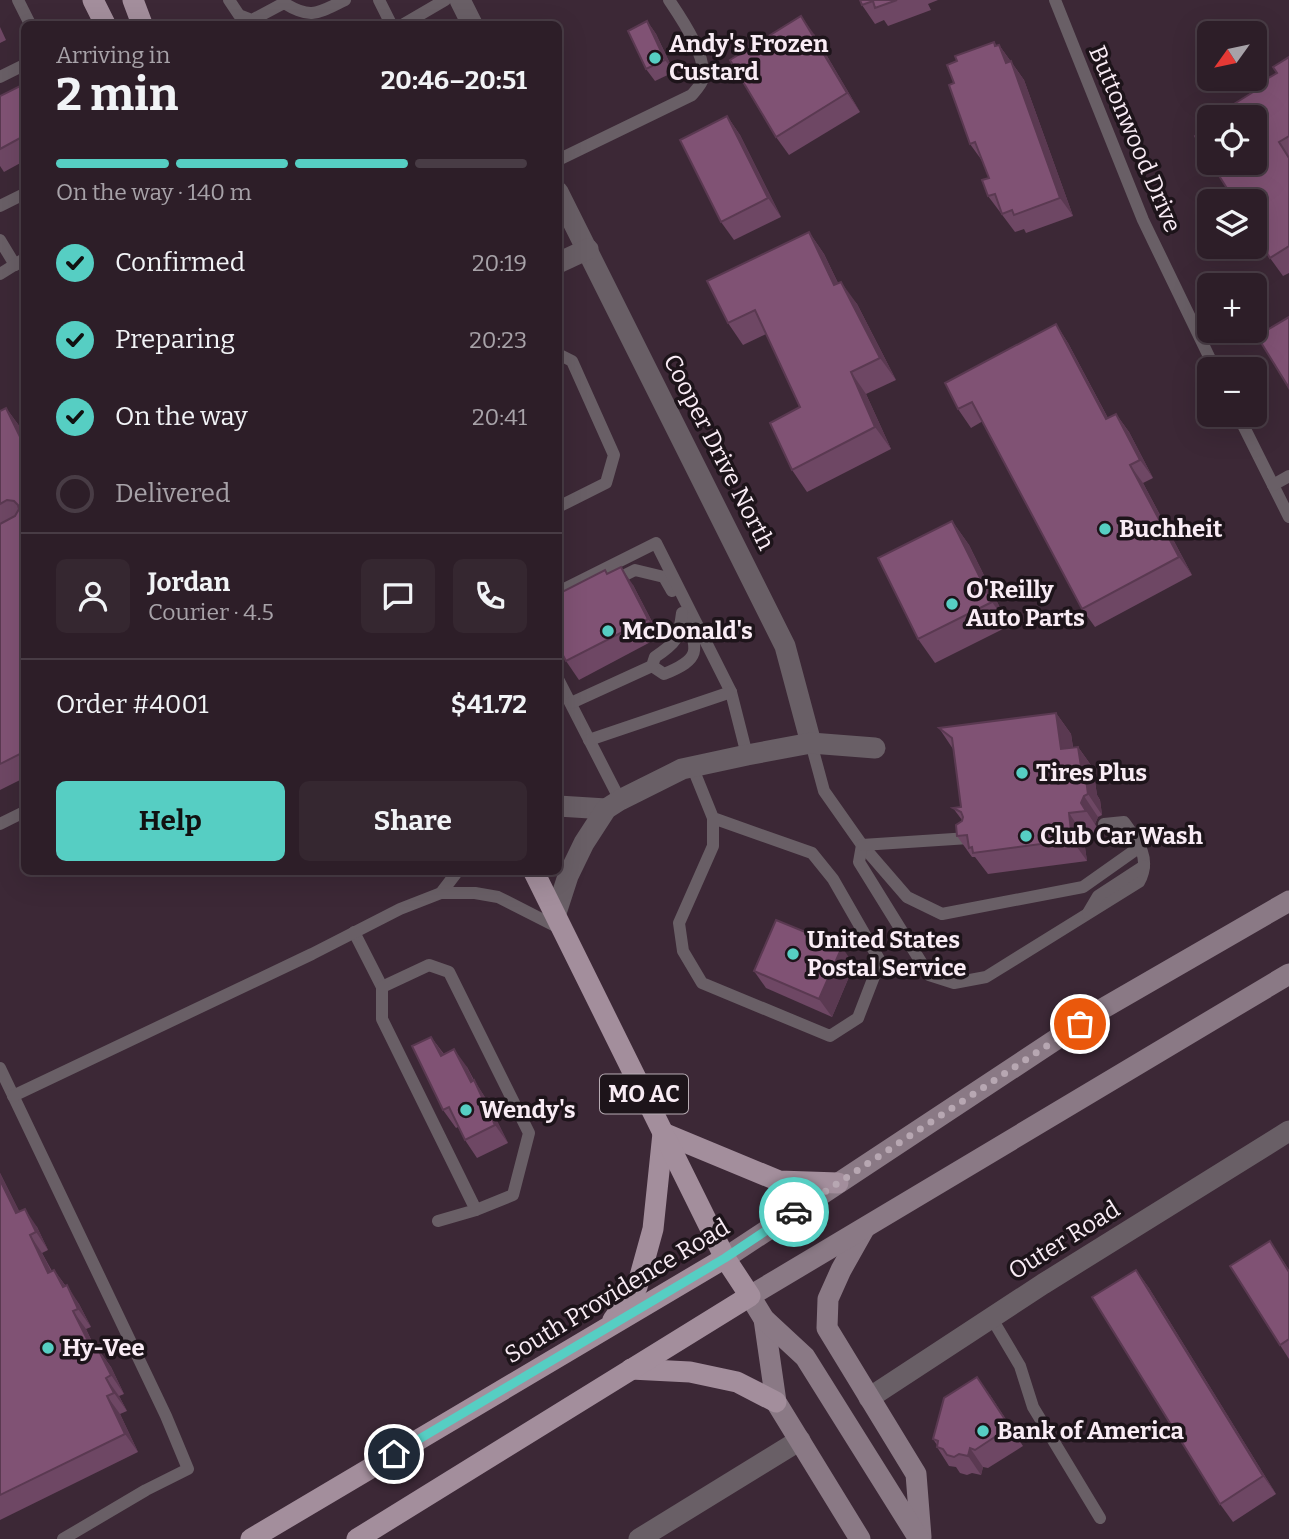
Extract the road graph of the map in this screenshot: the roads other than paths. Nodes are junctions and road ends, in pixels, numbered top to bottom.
1 (18, 0) edge
2 (93, 0) edge
3 (133, 0) edge
4 (229, 0) edge
5 (345, 0) edge
6 (379, 0) edge
7 (444, 0) edge
8 (460, 0) edge
9 (669, 0) edge
10 (1055, 0) edge
11 (283, 2) edge
12 (28, 21) edge
13 (104, 21) edge
14 (141, 21) edge
15 (390, 21) edge
16 (409, 21) edge
17 (470, 21) edge
18 (21, 66) edge
19 (0, 77) edge
20 (562, 158) edge
21 (21, 196) edge
22 (562, 200) edge
23 (0, 206) edge
24 (0, 240) edge
25 (588, 249) junction
26 (562, 261) edge
27 (20, 262) edge
28 (0, 274) edge
29 (562, 356) edge
30 (1209, 357) edge
31 (1244, 427) edge
32 (1289, 476) edge
33 (1273, 485) junction
34 (562, 504) edge
35 (1289, 517) edge
36 (603, 586) edge
37 (562, 590) edge
38 (682, 611) junction
39 (652, 666) junction
40 (562, 686) edge
41 (731, 692) junction
42 (571, 703) junction
43 (589, 740) junction
44 (811, 743) junction
45 (875, 748) dead end
46 (747, 755) junction
47 (692, 766) junction
48 (613, 805) junction
49 (562, 806) edge
50 (21, 814) edge
51 (713, 818) junction
52 (0, 824) edge
53 (1104, 824) dead end
54 (969, 838) edge
55 (862, 845) junction
56 (1141, 846) junction
57 (455, 875) edge
58 (535, 875) edge
59 (441, 893) junction
60 (1289, 901) edge
61 (559, 923) junction
62 (354, 932) junction
63 (1289, 974) edge
64 (382, 987) junction
65 (0, 1068) edge
66 (13, 1096) junction
67 (1289, 1131) edge
68 (663, 1133) junction
69 (838, 1183) junction
70 (477, 1210) junction
71 (438, 1221) dead end
72 (866, 1227) junction
73 (725, 1258) junction
74 (750, 1296) junction
75 (991, 1317) junction
76 (764, 1319) junction
77 (608, 1327) junction
78 (631, 1369) junction
79 (869, 1398) junction
80 (776, 1402) junction
81 (800, 1440) junction
82 (1100, 1518) dead end
83 (663, 1533) edge
84 (63, 1539) edge
85 (251, 1539) edge
86 (358, 1539) edge
87 (639, 1539) edge
88 (860, 1539) edge
89 (920, 1539) edge

1 - 12 lane
2 - 13 main road
3 - 14 main road
4 - 11 lane
5 - 11 lane
6 - 15 lane
7 - 16 lane
8 - 17 street
9 - 20 lane
10 - 30 lane, Buttonwood Drive
18 - 19 lane
21 - 23 lane
22 - 25 street, Cooper Drive North
24 - 27 lane
25 - 26 street
25 - 44 street, Cooper Drive North
27 - 28 lane
29 - 34 lane
31 - 33 lane
32 - 33 lane
33 - 35 lane
36 - 38 lane
37 - 41 lane
38 - 39 lane
38 - 39 lane
39 - 42 lane
40 - 42 lane
41 - 43 lane
41 - 46 lane
42 - 43 lane
43 - 48 lane
44 - 45 street
44 - 46 street
44 - 55 lane
46 - 47 street
47 - 48 street
47 - 51 lane
48 - 49 street
48 - 61 street
50 - 52 lane
51 - 51 lane
53 - 56 lane
54 - 55 lane
55 - 56 lane
55 - 56 lane
57 - 59 lane
58 - 61 main road, MO AC
59 - 61 lane
59 - 62 lane
60 - 69 main road, South Providence Road
61 - 68 main road, MO AC
62 - 64 lane
62 - 66 lane
63 - 72 main road
64 - 70 lane
64 - 70 lane
65 - 66 lane
66 - 84 lane
67 - 75 street, Outer Road
68 - 69 main road
68 - 73 main road, MO AC
68 - 77 main road
69 - 73 main road, South Providence Road
70 - 71 lane
72 - 74 main road
72 - 79 main road
73 - 74 main road, MO AC
73 - 77 main road, South Providence Road
74 - 76 main road
74 - 78 main road
75 - 79 street, Outer Road
75 - 82 lane
76 - 80 main road
76 - 89 main road
77 - 85 main road, South Providence Road
78 - 80 main road
78 - 86 main road
79 - 89 main road
80 - 81 main road
81 - 83 street
81 - 88 main road
83 - 87 street

